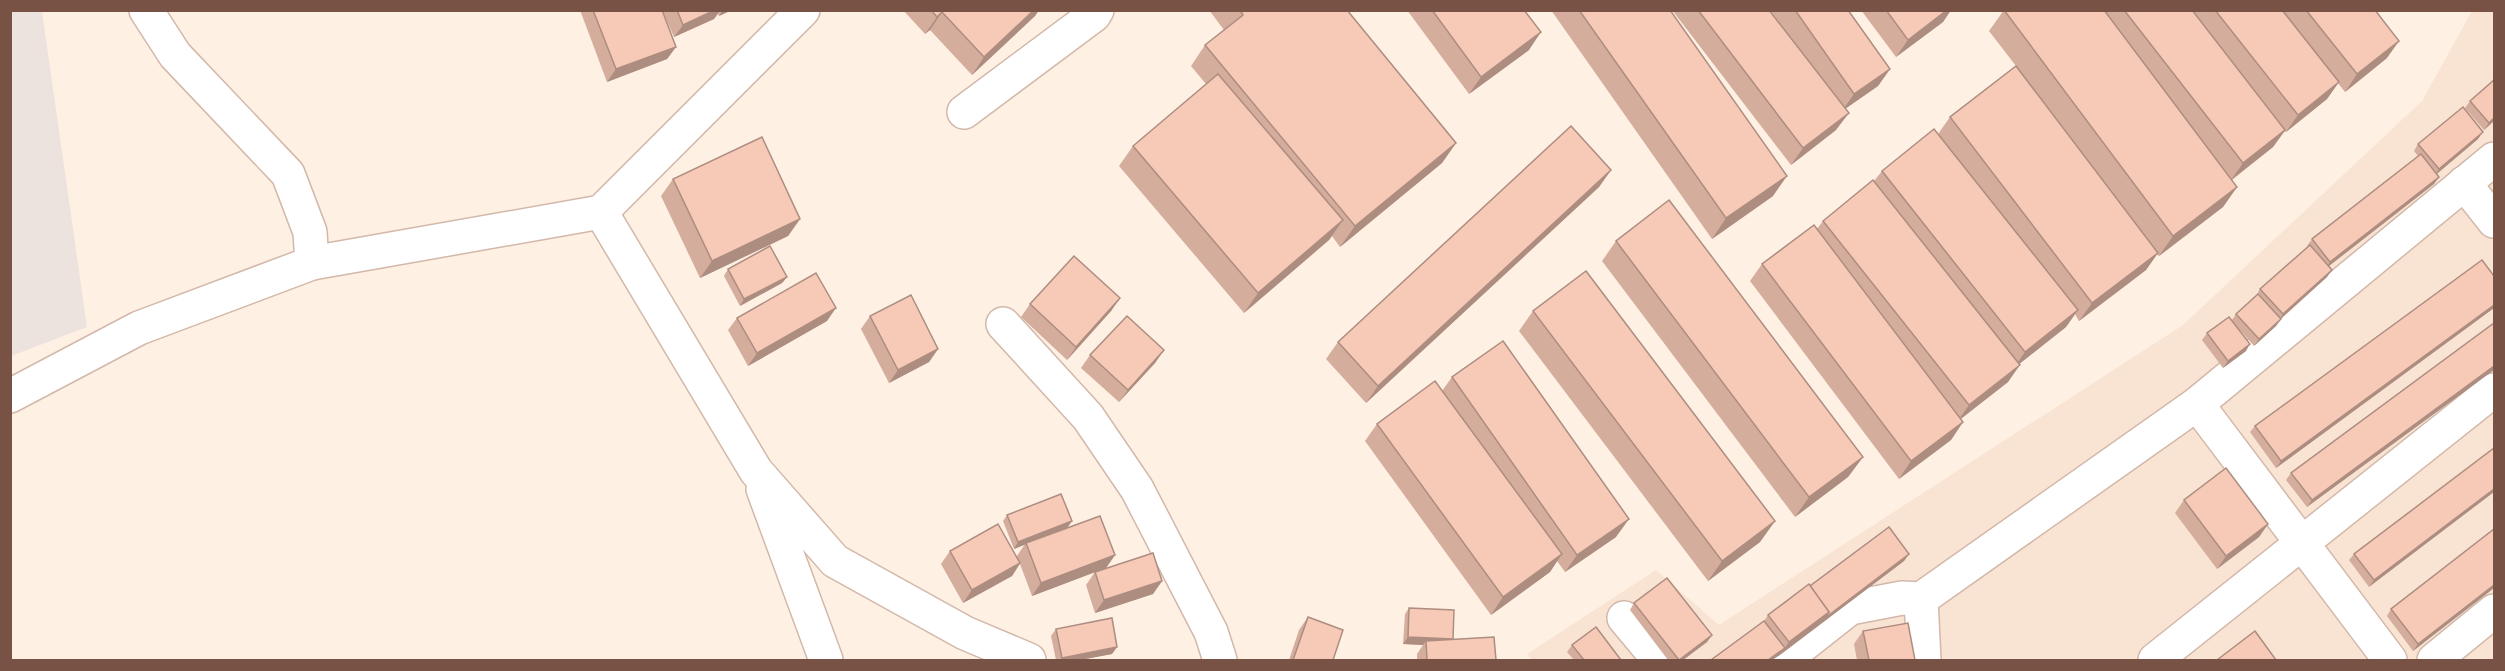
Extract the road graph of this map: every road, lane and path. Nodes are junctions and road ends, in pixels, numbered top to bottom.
1 (146, 10) edge
2 (803, 10) edge
3 (1097, 10) edge
4 (964, 112) dead end
5 (2494, 159) edge
6 (2464, 183) junction
7 (601, 212) junction
8 (2494, 221) edge
9 (312, 263) junction
10 (1003, 324) dead end
11 (2494, 390) edge
12 (10, 396) edge
13 (2197, 404) junction
14 (756, 471) junction
15 (2301, 545) junction
16 (1921, 598) junction
17 (2494, 611) edge
18 (1624, 618) dead end
19 (826, 660) edge
20 (1029, 660) edge
21 (1220, 660) edge
22 (1659, 660) edge
23 (1784, 660) edge
24 (1924, 660) edge
25 (2155, 660) edge
26 (2390, 660) edge
27 (2434, 660) edge

1 - 9 street
2 - 7 street
3 - 4 street
5 - 6 street
6 - 8 street
6 - 13 street
7 - 9 street
7 - 14 street
9 - 12 street
10 - 21 street
11 - 15 street
13 - 15 street
13 - 16 street
14 - 19 street
14 - 20 street
15 - 25 street
15 - 26 street
16 - 23 street
16 - 24 street
17 - 27 street
18 - 22 street

